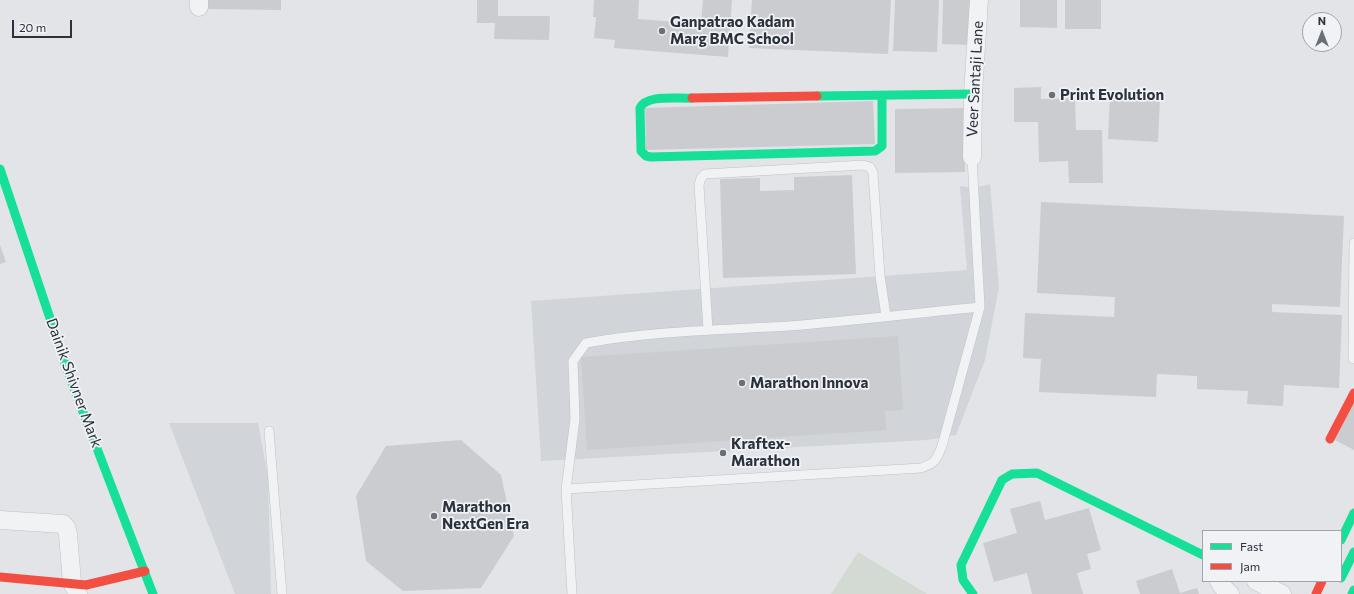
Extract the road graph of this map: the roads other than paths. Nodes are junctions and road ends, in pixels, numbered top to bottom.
1 (979, 0) edge
2 (972, 94) junction
3 (882, 96) junction
4 (972, 157) joint
5 (0, 169) edge
6 (1354, 242) edge
7 (980, 307) junction
8 (886, 316) junction
9 (708, 330) junction
10 (1353, 359) edge
11 (1354, 393) edge
12 (269, 432) dead end
13 (1330, 440) dead end
14 (566, 489) junction
15 (1354, 513) edge
16 (0, 520) edge
17 (1342, 538) edge
18 (1354, 552) edge
19 (1202, 555) edge
20 (145, 571) junction
21 (1342, 576) edge
22 (0, 577) edge
23 (1220, 582) edge
24 (1258, 582) edge
25 (1322, 582) edge
26 (75, 589) edge
27 (1354, 590) edge
28 (153, 594) edge
29 (282, 594) edge
30 (572, 594) edge
31 (972, 594) edge
32 (1230, 594) edge
33 (1282, 594) edge
34 (1316, 594) edge
35 (1352, 594) edge

1 - 2 street, Veer Santaji Lane
2 - 3 street
2 - 4 street, Veer Santaji Lane
3 - 3 street
4 - 7 lane
5 - 20 street, Dainik Shivner Mark
6 - 10 lane
7 - 8 lane
7 - 14 lane
8 - 9 lane
8 - 9 lane
9 - 14 lane
11 - 13 street
12 - 29 lane
14 - 30 lane
15 - 17 street
16 - 26 street
18 - 21 street
19 - 31 street
20 - 26 street
20 - 28 street, Dainik Shivner Mark
22 - 26 street
23 - 32 street
24 - 33 street
25 - 34 street
27 - 35 street

